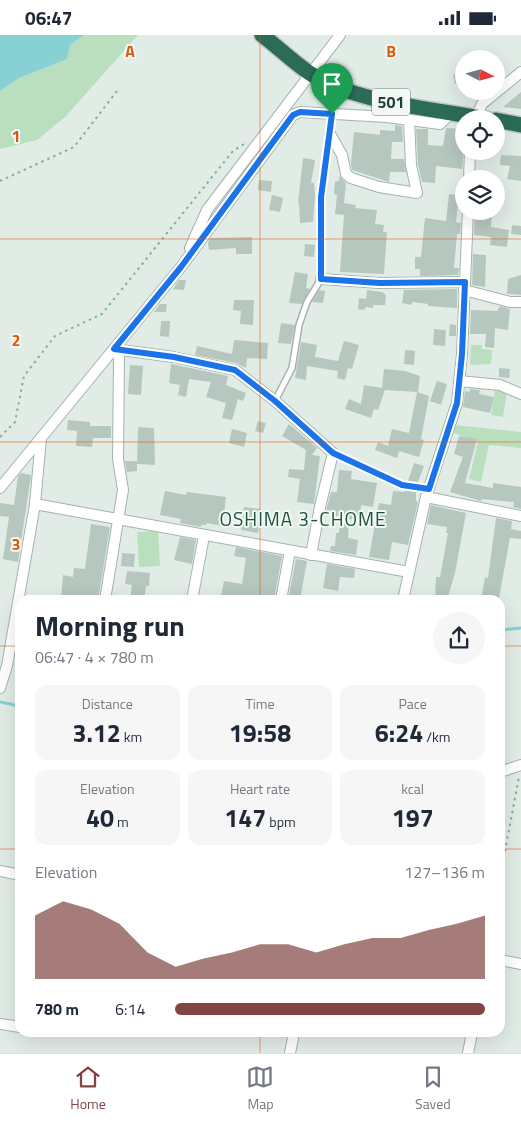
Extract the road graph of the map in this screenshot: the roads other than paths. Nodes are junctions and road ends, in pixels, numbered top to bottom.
1 (262, 35) edge
2 (340, 35) edge
3 (306, 69) junction
4 (521, 73) edge
5 (481, 110) edge
6 (452, 112) junction
7 (455, 113) edge
8 (332, 114) junction
9 (409, 119) junction
10 (505, 122) edge
11 (521, 125) edge
12 (330, 134) junction
13 (468, 220) edge
14 (181, 267) junction
15 (321, 279) junction
16 (465, 286) junction
17 (521, 302) edge
18 (114, 349) junction
19 (459, 381) junction
20 (521, 394) edge
21 (275, 401) junction
22 (41, 438) junction
23 (333, 453) junction
24 (0, 488) edge
25 (427, 493) junction
26 (36, 505) junction
27 (521, 516) edge
28 (120, 520) junction
29 (204, 536) junction
30 (290, 551) junction
31 (311, 555) junction
32 (409, 572) junction
33 (22, 595) edge
34 (106, 595) edge
35 (193, 595) edge
36 (282, 595) edge
37 (404, 595) edge
38 (15, 636) edge
39 (0, 688) edge
40 (520, 770) edge
41 (505, 772) edge
42 (0, 871) edge
43 (15, 874) edge
44 (505, 961) edge
45 (521, 964) edge
46 (0, 1024) edge
47 (15, 1026) edge
48 (293, 1037) edge
49 (471, 1037) edge
50 (290, 1053) edge
51 (468, 1053) edge

1 - 3 highway, 501
2 - 3 street
3 - 6 highway, 501
3 - 14 street
4 - 5 street
6 - 7 highway, 501
6 - 9 street
8 - 9 street
8 - 12 lane
8 - 14 street
9 - 12 street
10 - 11 highway
12 - 15 lane
13 - 16 street
14 - 18 street
15 - 16 street
15 - 21 lane
16 - 17 street
16 - 19 street
18 - 21 street
18 - 22 street
18 - 28 street
19 - 20 street
19 - 25 street
21 - 23 street
22 - 24 street
22 - 26 street
23 - 25 lane
23 - 31 street
25 - 27 street
25 - 32 street
26 - 28 street
26 - 33 street
28 - 29 street
28 - 34 street
29 - 30 street
29 - 35 street
30 - 31 street
30 - 36 street
31 - 32 street
32 - 37 street
38 - 39 street
40 - 41 street
42 - 43 street
44 - 45 street
46 - 47 street
48 - 50 street
49 - 51 street

